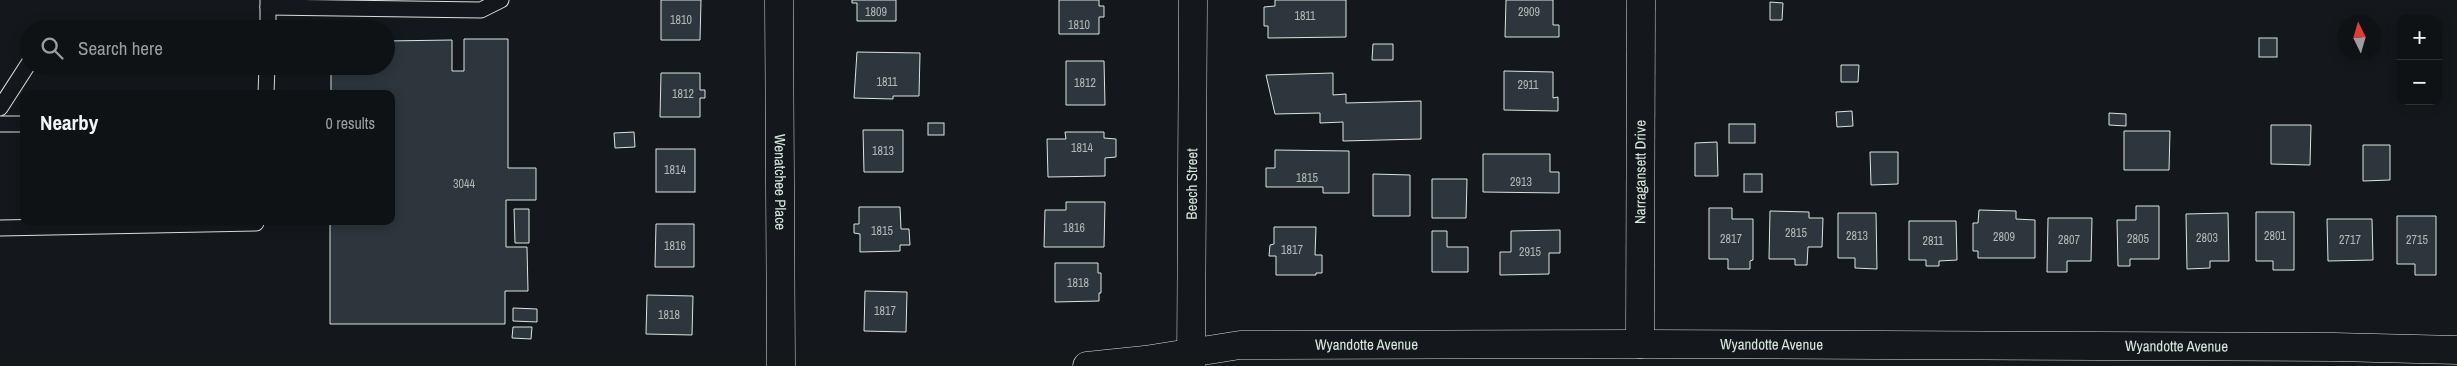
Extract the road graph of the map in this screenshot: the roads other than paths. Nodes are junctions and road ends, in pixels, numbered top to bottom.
1 (501, 0) edge
2 (779, 0) edge
3 (1194, 0) edge
4 (1641, 0) edge
5 (268, 4) edge
6 (268, 20) edge
7 (21, 75) edge
8 (267, 75) edge
9 (266, 90) edge
10 (0, 108) edge
11 (0, 124) edge
12 (20, 124) edge
13 (154, 225) edge
14 (0, 228) edge
15 (1640, 344) junction
16 (2457, 350) edge
17 (1191, 359) edge
18 (781, 366) edge
19 (1088, 366) edge

1 - 5 lane
2 - 18 street, Wenatchee Place
3 - 17 street, Beech Street
4 - 15 street, Narragansett Drive
5 - 6 lane
7 - 10 lane
8 - 9 lane
11 - 12 lane
13 - 14 lane
15 - 16 street, Wyandotte Avenue
15 - 17 street, Wyandotte Avenue
17 - 19 street, Wyandotte Avenue

